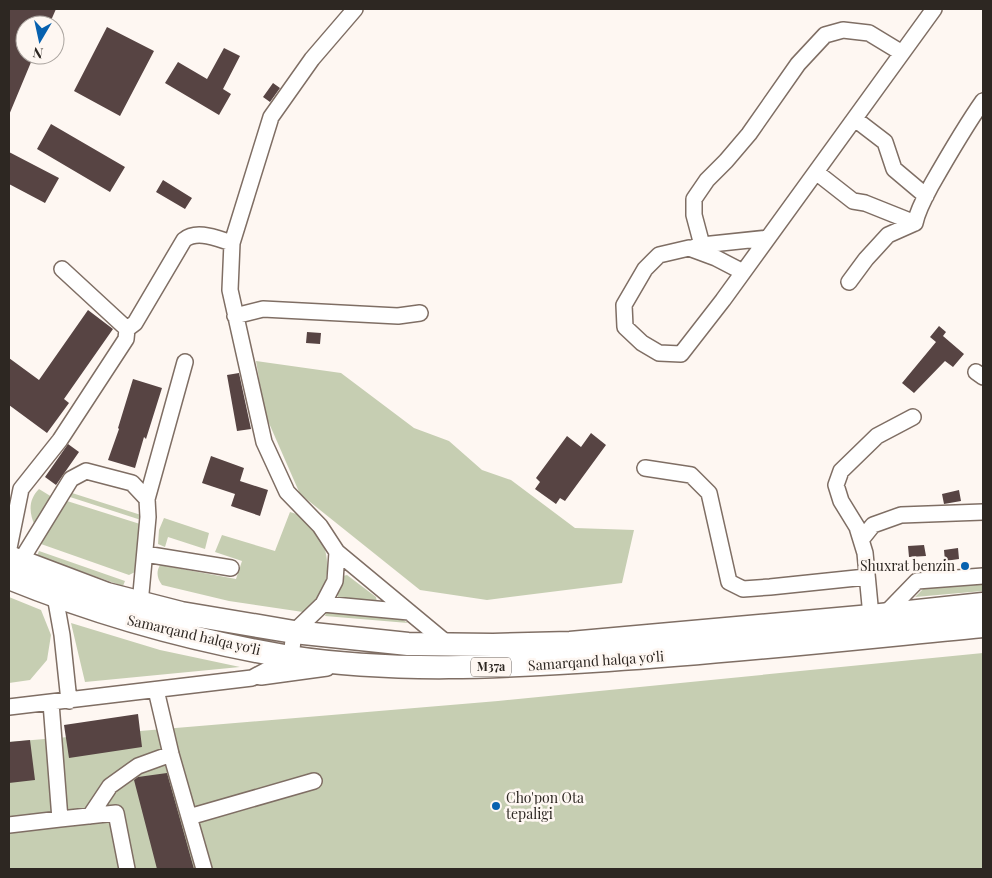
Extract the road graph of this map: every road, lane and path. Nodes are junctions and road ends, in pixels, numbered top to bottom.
1 (355, 9) edge
2 (934, 9) edge
3 (902, 53) junction
4 (981, 110) edge
5 (854, 119) junction
6 (816, 172) junction
7 (926, 196) junction
8 (915, 223) junction
9 (768, 238) junction
10 (232, 243) junction
11 (696, 247) junction
12 (62, 269) dead end
13 (744, 272) junction
14 (849, 282) dead end
15 (420, 313) dead end
16 (236, 316) junction
17 (127, 329) junction
18 (185, 362) dead end
19 (913, 417) dead end
20 (645, 468) dead end
21 (147, 499) junction
22 (983, 512) edge
23 (861, 540) junction
24 (337, 552) junction
25 (145, 554) junction
26 (11, 561) edge
27 (231, 568) dead end
28 (983, 576) edge
29 (866, 577) junction
30 (55, 596) junction
31 (140, 604) junction
32 (323, 604) junction
33 (983, 604) edge
34 (409, 612) junction
35 (878, 615) junction
36 (983, 626) edge
37 (294, 632) junction
38 (449, 645) junction
39 (291, 657) junction
40 (358, 663) junction
41 (252, 678) junction
42 (156, 690) junction
43 (69, 700) junction
44 (51, 703) junction
45 (9, 707) edge
46 (171, 754) junction
47 (314, 781) dead end
48 (90, 816) junction
49 (189, 817) junction
50 (60, 819) junction
51 (9, 825) edge
52 (127, 869) edge
53 (204, 869) edge

1 - 10 street
2 - 3 street
3 - 5 street
3 - 11 street
4 - 7 street
5 - 6 street
5 - 7 street
6 - 8 street
6 - 9 street
7 - 8 street
8 - 14 street
9 - 11 street
9 - 13 street
10 - 16 street
10 - 17 street
11 - 13 street
11 - 13 street
12 - 17 street
15 - 16 street
16 - 24 street
17 - 26 street
18 - 21 street
19 - 23 street
20 - 29 street
21 - 25 street
21 - 26 street
22 - 23 street
23 - 29 street
24 - 32 street
24 - 34 street
25 - 27 street
25 - 31 street
26 - 30 highway, Samarqand halqa yoʻli / M37a
26 - 31 highway, Samarqand halqa yoʻli / M37a
28 - 35 street
29 - 35 street
30 - 39 highway, Samarqand halqa yoʻli / M37a
30 - 43 street
31 - 37 highway, Samarqand halqa yoʻli / M37a
32 - 34 street
32 - 37 street
33 - 35 highway, Samarqand halqa yoʻli / M37a
34 - 38 street
35 - 38 highway, Samarqand halqa yoʻli / M37a
36 - 40 highway, Samarqand halqa yoʻli / M37a
37 - 38 highway, Samarqand halqa yoʻli / M37a
37 - 39 street
39 - 40 highway, Samarqand halqa yoʻli / M37a
39 - 41 street
40 - 41 street
41 - 42 street
42 - 43 street
42 - 46 street
43 - 44 street
44 - 45 street
44 - 50 street
46 - 48 street
46 - 49 street
47 - 49 street
48 - 50 street
48 - 52 street
49 - 53 street
50 - 51 street

